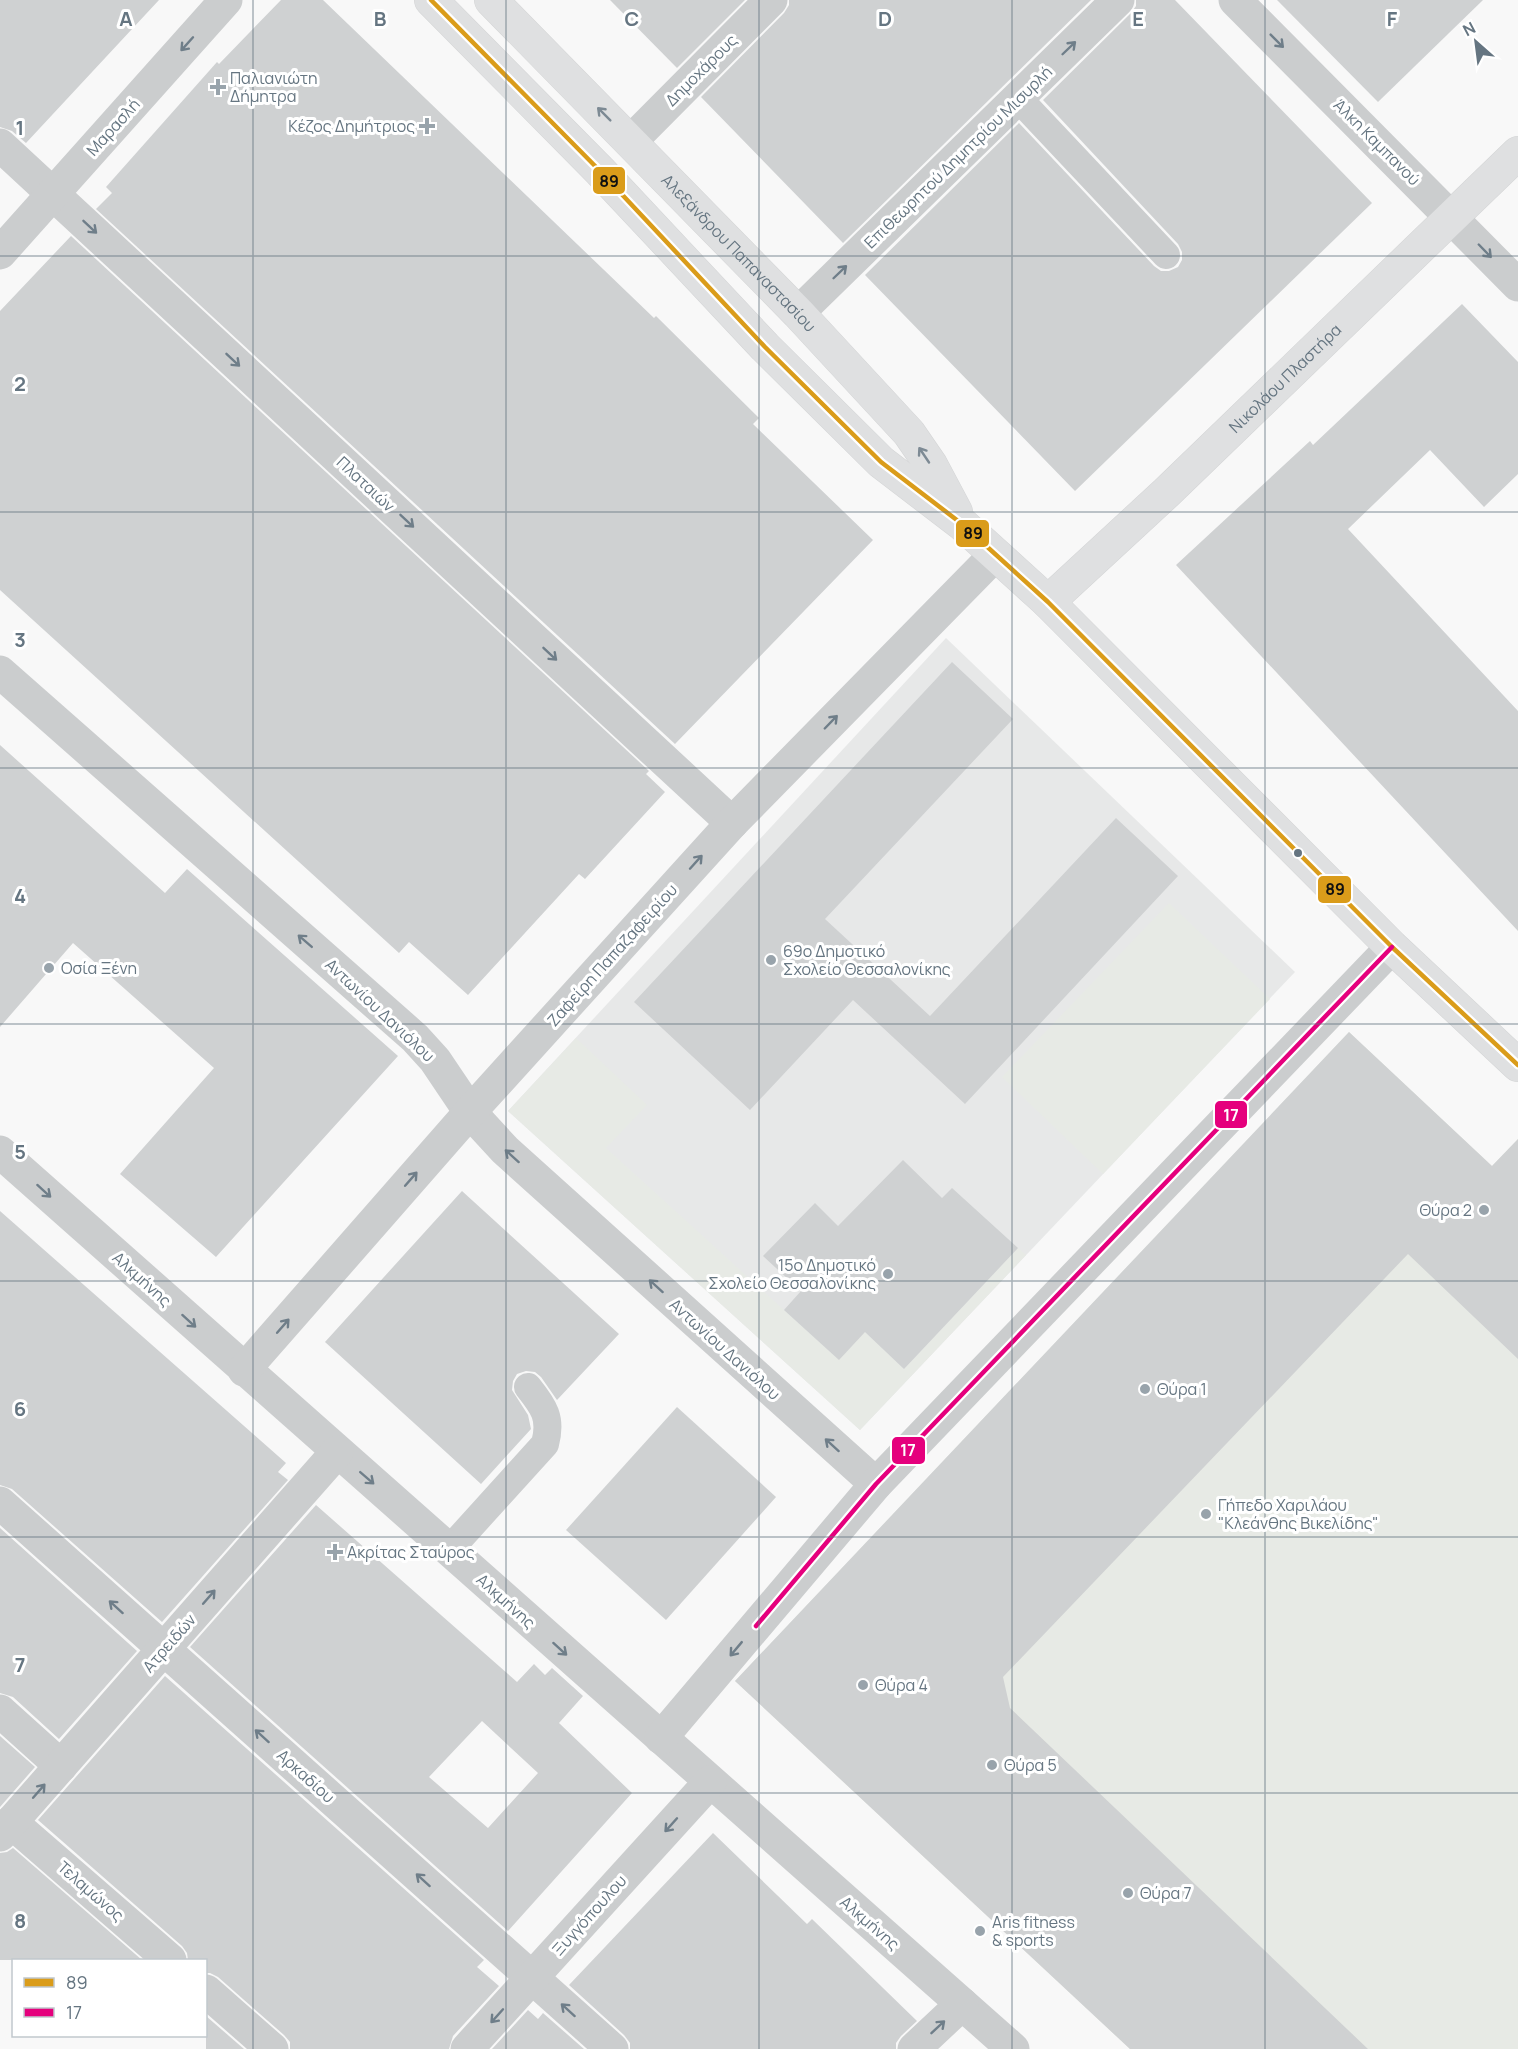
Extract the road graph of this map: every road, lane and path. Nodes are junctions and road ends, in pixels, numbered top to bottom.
1 (226, 0) edge
2 (431, 0) edge
3 (491, 0) edge
4 (771, 0) edge
5 (1118, 0) edge
6 (1235, 0) edge
7 (1018, 98) junction
8 (631, 141) junction
9 (0, 146) edge
10 (1518, 153) edge
11 (53, 193) junction
12 (1452, 217) junction
13 (0, 253) edge
14 (1166, 255) dead end
15 (1518, 285) edge
16 (798, 313) junction
17 (962, 524) junction
18 (995, 555) junction
19 (1048, 602) junction
20 (0, 672) edge
21 (732, 822) junction
22 (1392, 947) junction
23 (1518, 1065) edge
24 (470, 1112) junction
25 (0, 1152) edge
26 (244, 1370) junction
27 (528, 1387) dead end
28 (338, 1452) junction
29 (876, 1484) junction
30 (0, 1503) edge
31 (449, 1550) junction
32 (164, 1649) junction
33 (0, 1711) edge
34 (661, 1738) junction
35 (61, 1766) junction
36 (710, 1782) junction
37 (5, 1828) edge
38 (169, 1959) edge
39 (532, 1978) junction
40 (207, 1992) edge
41 (962, 2004) junction
42 (272, 2049) edge
43 (467, 2049) edge
44 (612, 2049) edge
45 (914, 2049) edge
46 (1013, 2049) edge

1 -> 11 street, Μαρασλή
2 - 17 main road, Αλεξάνδρου Παπαναστασίου
8 -> 3 main road, Αλεξάνδρου Παπαναστασίου
4 - 8 street, Δημοχάρους
7 -> 5 street, Επιθεωρητού Δημητρίου Μισυρλή
6 -> 12 street, Άλκη Καμπανού
7 - 14 lane
16 -> 7 street, Επιθεωρητού Δημητρίου Μισυρλή
8 - 16 main road, Αλεξάνδρου Παπαναστασίου
9 - 11 street, Πλαταιών
10 - 12 main road, Νικολάου Πλαστήρα
11 - 13 street, Μαρασλή
11 -> 21 street, Πλαταιών
12 -> 15 street, Άλκη Καμπανού
12 - 19 main road, Νικολάου Πλαστήρα
17 -> 16 main road, Αλεξάνδρου Παπαναστασίου
17 - 18 main road, Αλεξάνδρου Παπαναστασίου
18 - 19 main road, Αλεξάνδρου Παπαναστασίου
21 -> 18 street, Ζαφείρη Παπαζαφειρίου
19 - 22 main road, Αλεξάνδρου Παπαναστασίου
24 -> 20 street, Αντωνίου Δανιόλου
24 -> 21 street, Ζαφείρη Παπαζαφειρίου
22 - 23 main road, Αλεξάνδρου Παπαναστασίου
22 - 29 street
26 -> 24 street, Ζαφείρη Παπαζαφειρίου
29 -> 24 street, Αντωνίου Δανιόλου
25 -> 26 street, Αλκμήνης
26 - 28 street, Αλκμήνης
27 - 31 lane
28 -> 31 street, Αλκμήνης
32 -> 28 street, Ατρειδών
29 -> 34 street
32 -> 30 street, Αρκαδίου
31 -> 34 street, Αλκμήνης
32 - 35 street, Ατρειδών
39 -> 32 street, Αρκαδίου
33 - 35 street
34 - 36 street, Αλκμήνης
37 -> 35 street, Ατρειδών
36 -> 39 street, Ξυγγόπουλου
36 - 41 street, Αλκμήνης
37 - 38 street, Τελαμώνος
39 -> 43 street, Ξυγγόπουλου
44 -> 39 street, Αρκαδίου
40 - 42 street
45 -> 41 street
41 - 46 street, Αλκμήνης

